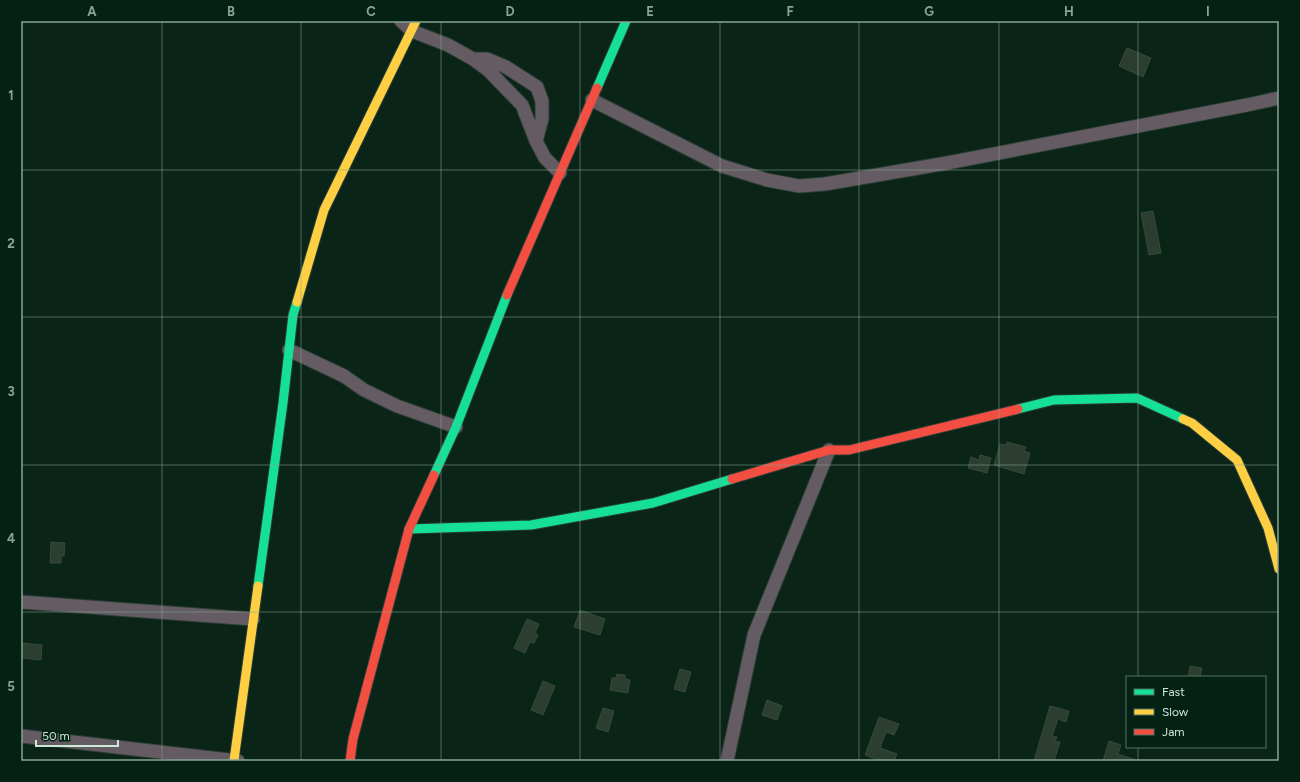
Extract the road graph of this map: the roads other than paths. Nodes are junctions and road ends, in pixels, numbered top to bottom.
1 (401, 21) edge
2 (626, 21) edge
3 (414, 26) edge
4 (473, 59) junction
5 (1279, 98) edge
6 (592, 100) junction
7 (536, 141) junction
8 (560, 173) junction
9 (289, 350) junction
10 (456, 427) junction
11 (829, 450) junction
12 (409, 529) junction
13 (1279, 568) edge
14 (21, 602) edge
15 (253, 619) junction
16 (21, 736) edge
17 (236, 760) edge
18 (350, 761) edge
19 (727, 761) edge

1 - 3 street
2 - 6 street
3 - 4 street
3 - 9 street
4 - 7 street
4 - 7 street
5 - 6 street
6 - 8 street
7 - 8 street
8 - 10 street
9 - 10 street
9 - 15 street
10 - 12 street
11 - 12 street
11 - 13 street
11 - 19 street
12 - 18 street
14 - 15 street
15 - 17 street
16 - 17 street

